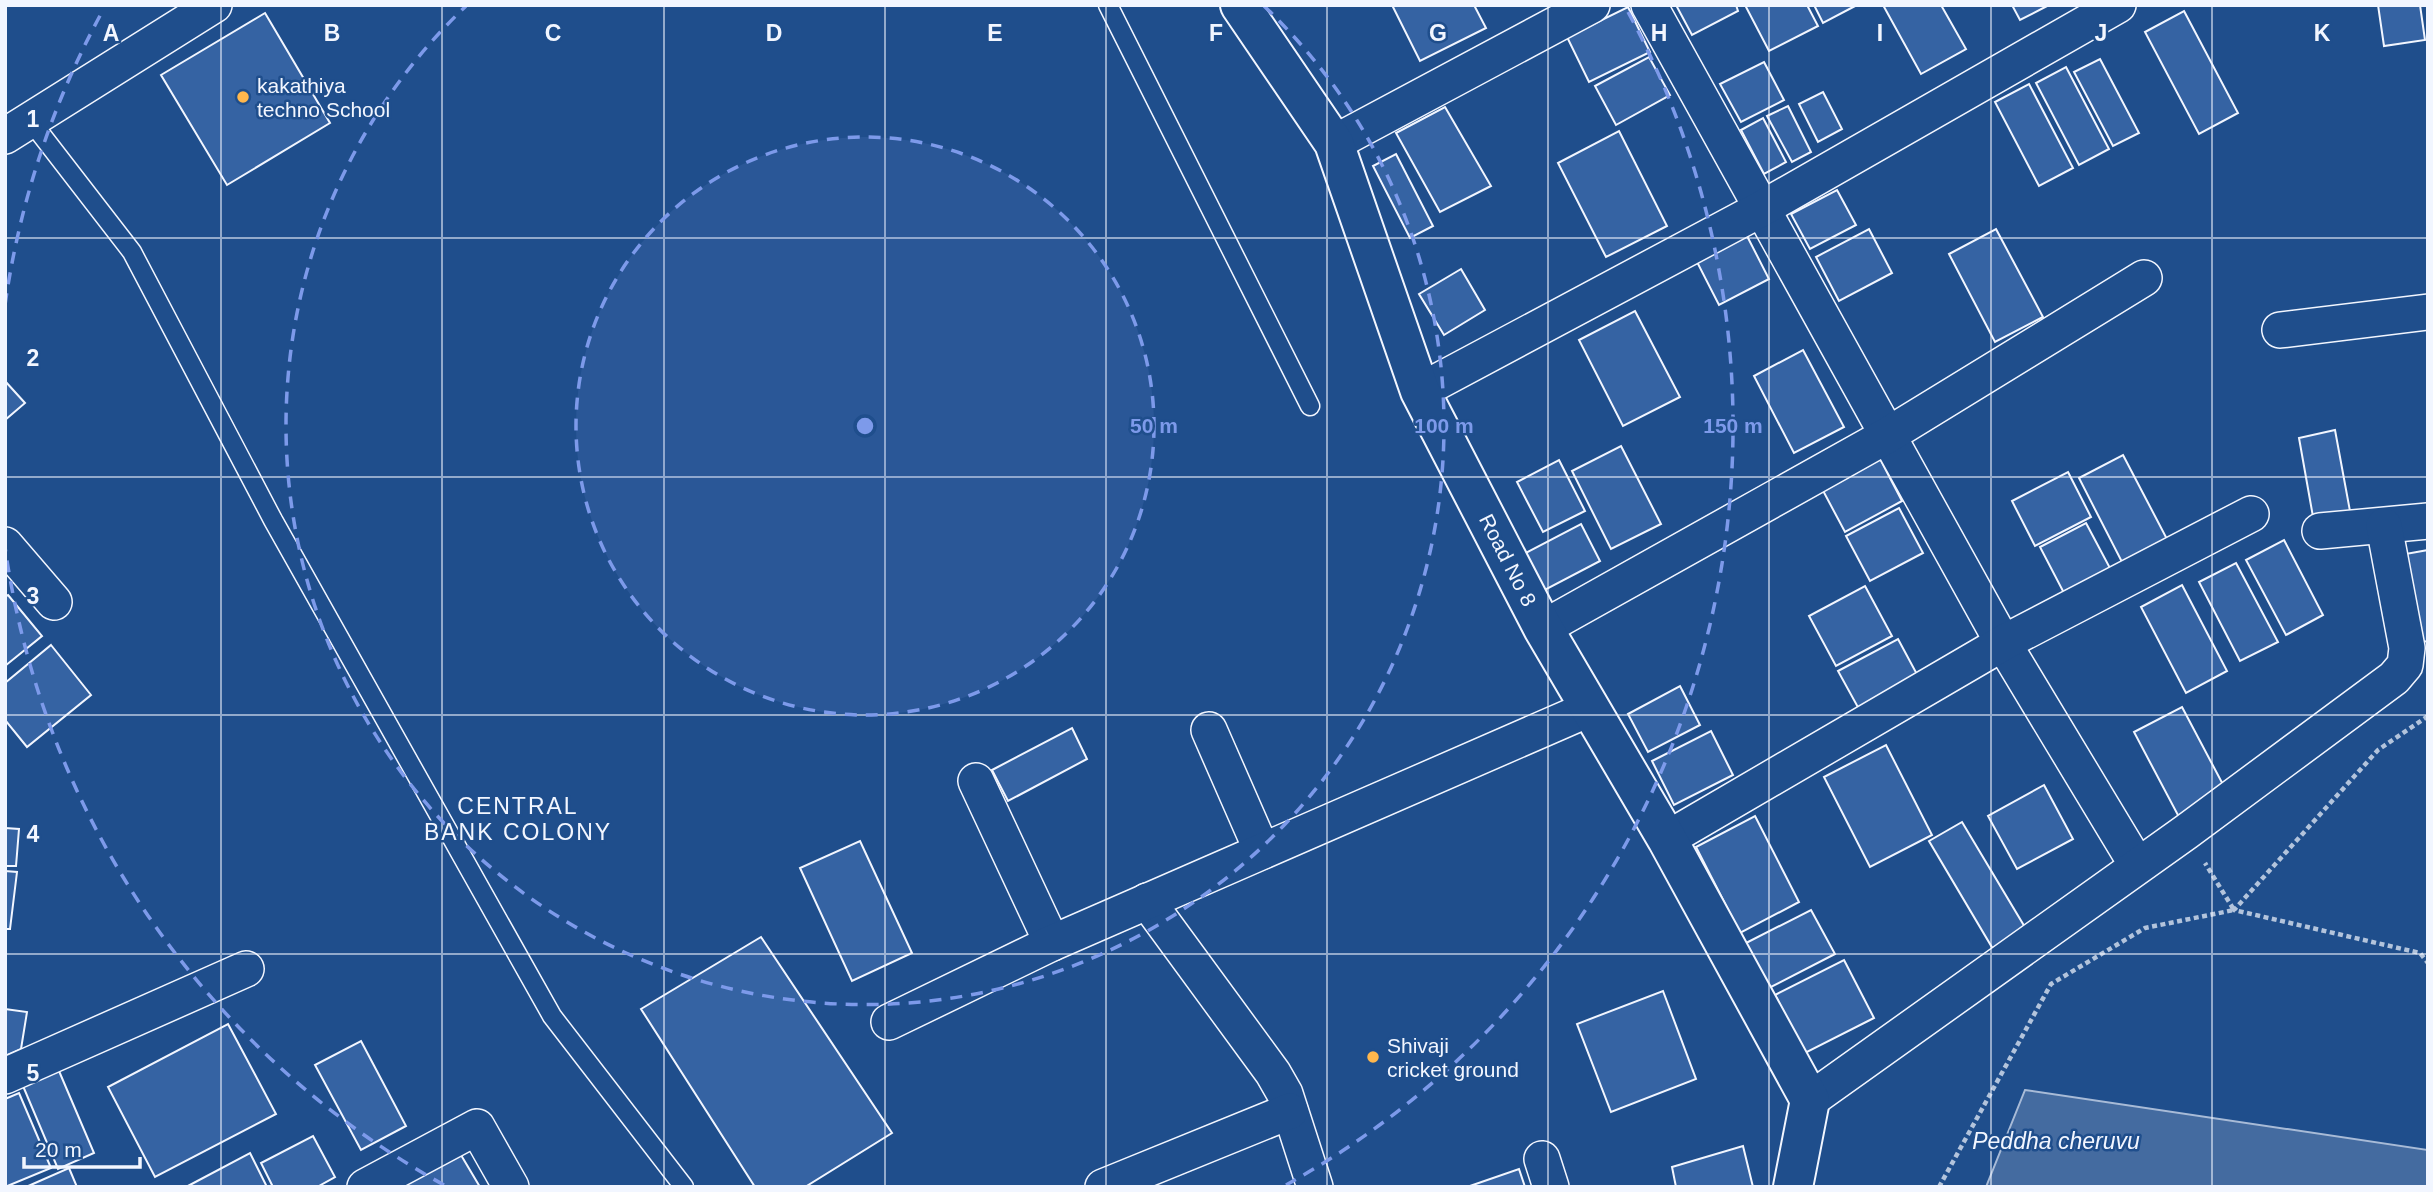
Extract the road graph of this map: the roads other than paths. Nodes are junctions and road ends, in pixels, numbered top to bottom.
1 (214, 5) edge
2 (1108, 5) edge
3 (1240, 5) edge
4 (1592, 5) edge
5 (1649, 5) edge
6 (2118, 5) edge
7 (18, 128) edge
8 (1334, 144) junction
9 (1761, 209) junction
10 (2144, 278) dead end
11 (2428, 312) edge
12 (2280, 330) dead end
13 (1420, 391) junction
14 (1310, 406) dead end
15 (1888, 435) junction
16 (2250, 514) dead end
17 (2428, 521) edge
18 (2384, 526) junction
19 (2320, 531) dead end
20 (5, 545) edge
21 (54, 601) dead end
22 (1543, 628) junction
23 (2003, 643) junction
24 (1591, 708) junction
25 (1209, 730) dead end
26 (976, 781) dead end
27 (1667, 839) junction
28 (1262, 851) junction
29 (2137, 865) junction
30 (1147, 901) junction
31 (1052, 943) junction
32 (246, 969) dead end
33 (889, 1022) dead end
34 (5, 1076) edge
35 (1810, 1100) junction
36 (1290, 1111) junction
37 (365, 1187) edge
38 (511, 1187) edge
39 (684, 1187) edge
40 (1103, 1187) edge
41 (1315, 1187) edge
42 (1793, 1187) edge

1 - 7 street
2 - 14 lane
3 - 8 street, Road No 8
4 - 8 street
5 - 9 street
6 - 9 street
7 - 39 lane
8 - 13 street, Road No 8
9 - 13 street
9 - 15 street
10 - 15 street
11 - 12 street
13 - 22 street, Road No 8
15 - 22 street
15 - 23 street
16 - 23 street
17 - 18 street
18 - 19 street
18 - 29 street
20 - 21 street
22 - 24 street, Road No 8
23 - 27 street
23 - 29 street
24 - 27 street, Road No 8
24 - 28 street
25 - 28 street
26 - 31 street
27 - 35 street, Road No 8
28 - 30 street
29 - 35 street
30 - 31 street
30 - 36 street
31 - 33 street
32 - 34 street
35 - 42 street
36 - 40 street
36 - 41 street
37 - 38 street

